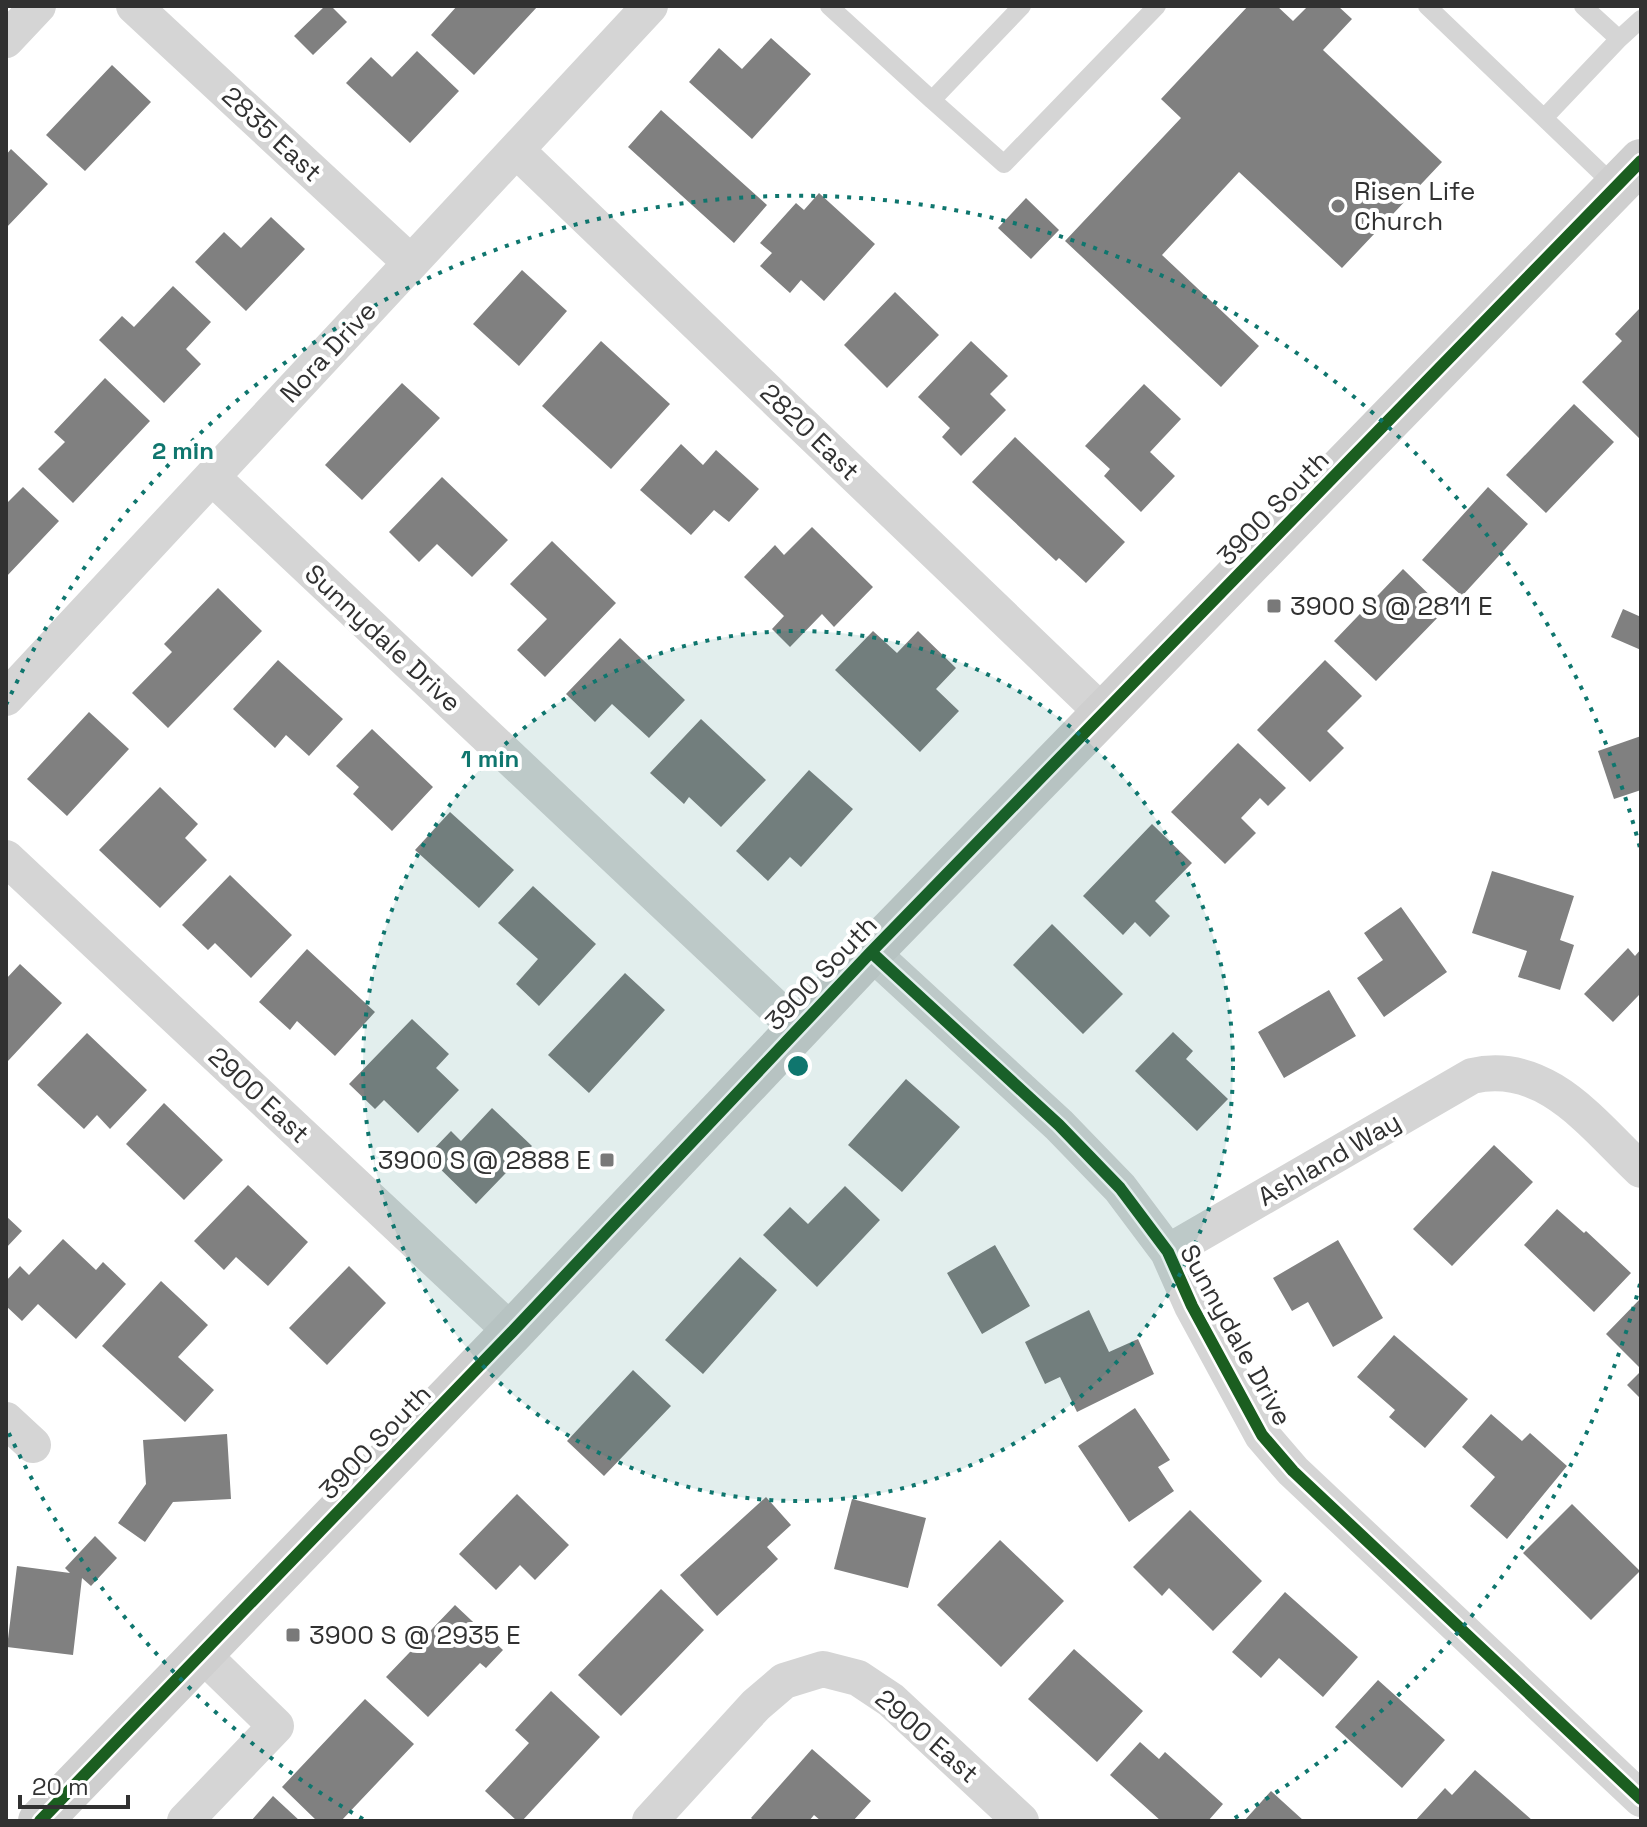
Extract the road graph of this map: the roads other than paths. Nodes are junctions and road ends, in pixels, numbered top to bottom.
1 (38, 6) edge
2 (134, 6) edge
3 (650, 6) edge
4 (829, 6) edge
5 (1022, 6) edge
6 (1157, 6) edge
7 (1427, 6) edge
8 (1583, 6) edge
9 (1641, 19) edge
10 (1619, 39) junction
11 (6, 40) edge
12 (932, 100) junction
13 (1544, 118) junction
14 (516, 150) junction
15 (1629, 174) edge
16 (411, 263) junction
17 (212, 477) junction
18 (6, 698) edge
19 (1104, 714) junction
20 (6, 858) edge
21 (871, 952) junction
22 (798, 1029) junction
23 (1641, 1170) edge
24 (1168, 1252) junction
25 (512, 1332) junction
26 (6, 1420) edge
27 (33, 1445) dead end
28 (202, 1654) junction
29 (1641, 1799) edge
30 (40, 1821) edge
31 (185, 1821) edge
32 (650, 1821) edge
33 (1021, 1821) edge

1 - 11 street
2 - 16 street, 2835 East
3 - 14 street, Nora Drive
4 - 12 lane
5 - 12 lane
6 - 12 lane
7 - 13 lane
8 - 10 lane
9 - 10 lane
10 - 13 lane
13 - 15 lane
14 - 16 street, Nora Drive
14 - 19 street, 2820 East
15 - 19 main road, 3900 South
16 - 17 street, Nora Drive
17 - 18 street, Nora Drive
17 - 22 street, Sunnydale Drive
19 - 21 main road, 3900 South
20 - 25 street, 2900 East
21 - 22 main road, 3900 South
21 - 24 street, Sunnydale Drive
22 - 25 main road, 3900 South
23 - 24 street, Ashland Way
24 - 29 street, Sunnydale Drive
25 - 28 main road, 3900 South
26 - 27 street
28 - 30 main road, 3900 South
28 - 31 street
32 - 33 street, 2900 East

